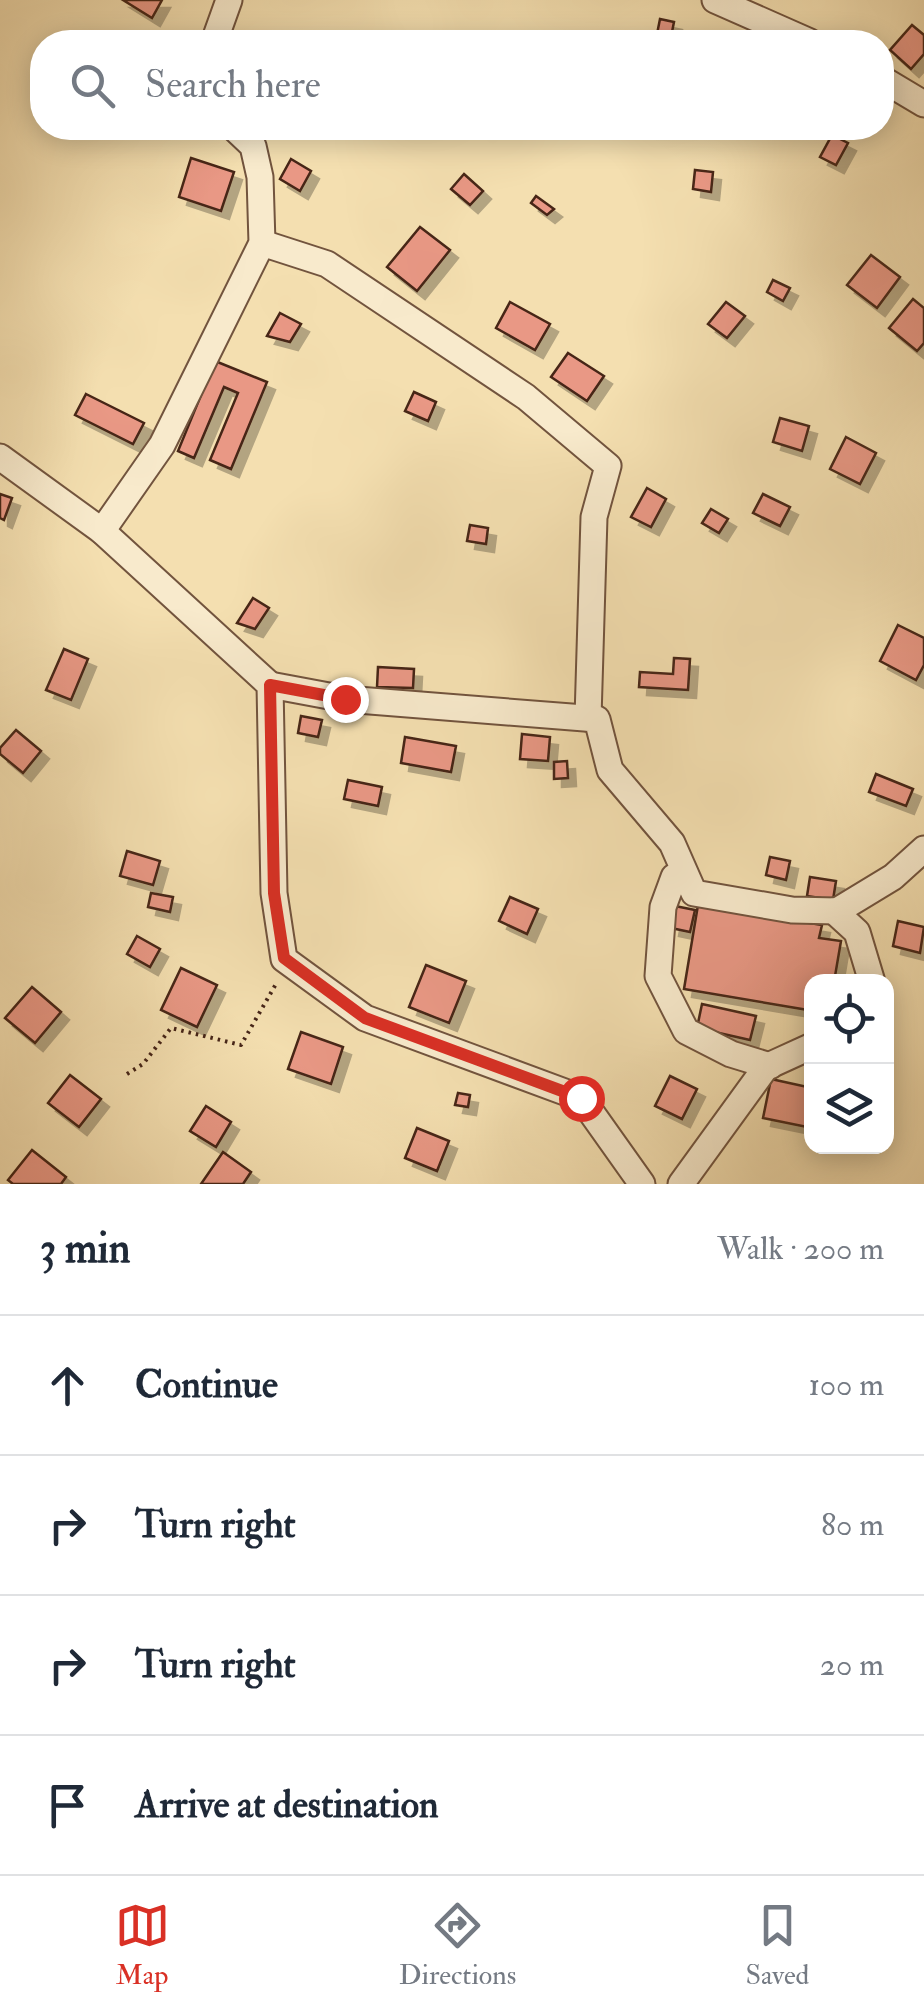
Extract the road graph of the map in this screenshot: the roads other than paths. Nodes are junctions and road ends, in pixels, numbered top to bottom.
1 (230, 0) edge
2 (715, 0) edge
3 (219, 30) edge
4 (783, 30) edge
5 (894, 86) edge
6 (924, 104) edge
7 (247, 140) edge
8 (262, 243) junction
9 (0, 457) edge
10 (102, 531) junction
11 (270, 685) junction
12 (588, 718) junction
13 (924, 849) edge
14 (685, 874) junction
15 (834, 911) junction
16 (870, 974) edge
17 (804, 1050) edge
18 (770, 1066) junction
19 (642, 1184) edge
20 (681, 1184) edge

1 - 3 street
2 - 4 street
5 - 6 street
7 - 8 street
8 - 10 street
8 - 12 street
9 - 10 street
10 - 11 street
11 - 12 street
11 - 19 street
12 - 14 street
13 - 15 street
14 - 15 street
14 - 18 street
15 - 16 street
17 - 18 street
18 - 20 street

